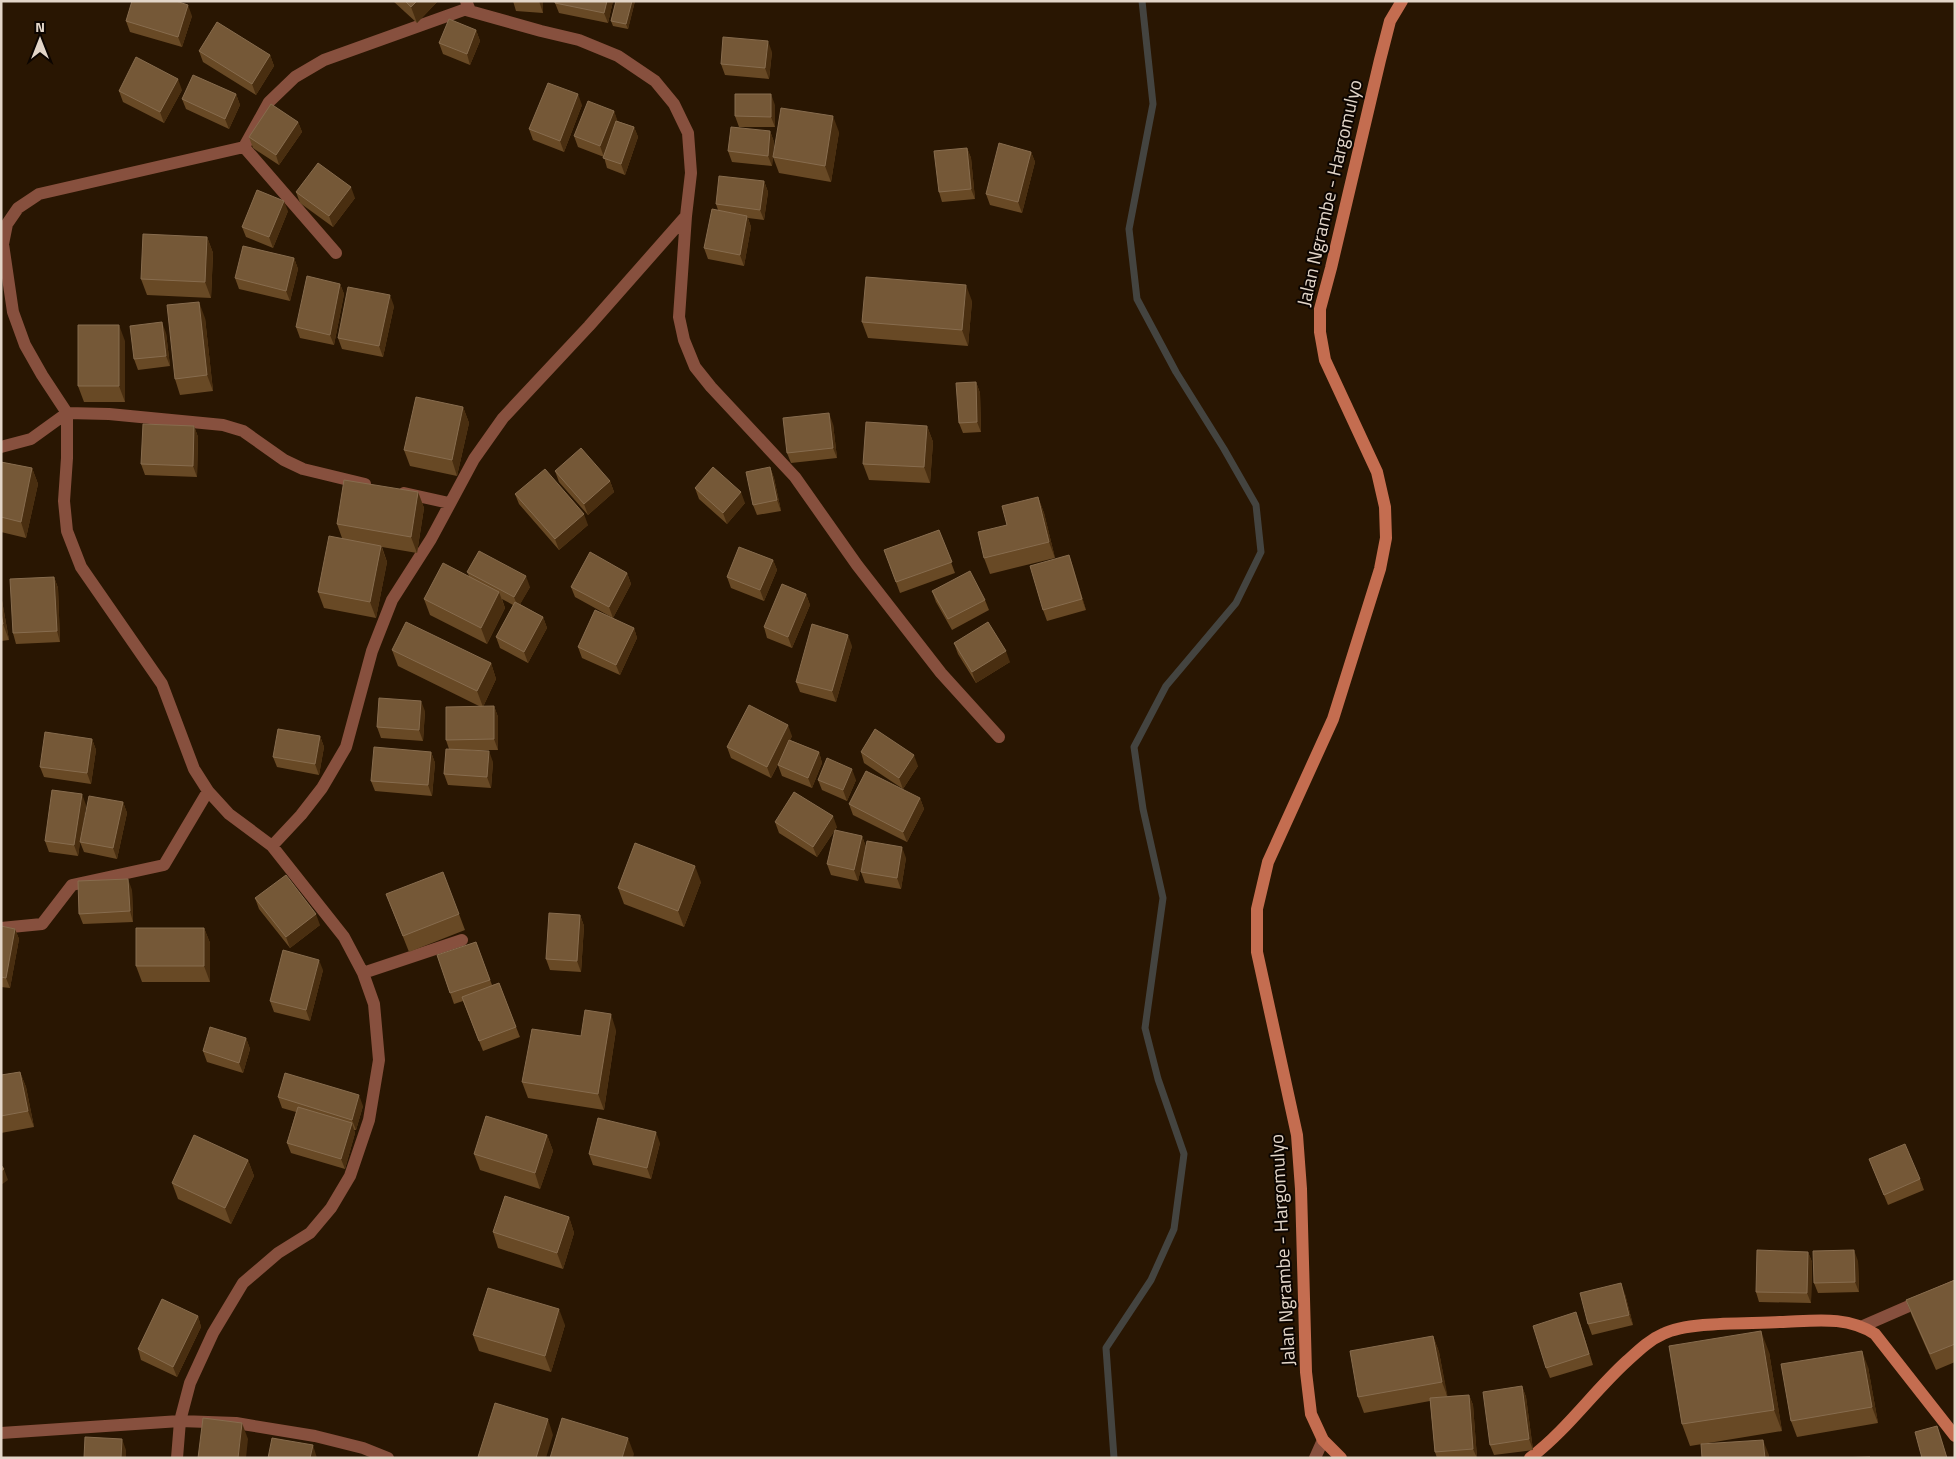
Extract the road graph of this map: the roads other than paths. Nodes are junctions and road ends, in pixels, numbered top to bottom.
1 (1402, 1) edge
2 (467, 4) edge
3 (244, 147) junction
4 (686, 216) junction
5 (336, 253) dead end
6 (66, 413) junction
7 (1, 447) edge
8 (376, 487) edge
9 (394, 491) edge
10 (450, 503) junction
11 (999, 737) dead end
12 (208, 791) junction
13 (272, 846) junction
14 (1, 928) edge
15 (462, 940) dead end
16 (364, 973) junction
17 (1955, 1286) edge
18 (1863, 1326) junction
19 (180, 1421) junction
20 (1, 1433) edge
21 (1955, 1436) edge
22 (1323, 1440) junction
23 (177, 1458) edge
24 (388, 1458) edge
25 (1315, 1458) edge
26 (1341, 1458) edge
27 (1530, 1458) edge

1 - 22 main road, Jalan Ngrambe - Hargomulyo
2 - 3 street
2 - 4 street
3 - 5 street
3 - 6 street
4 - 10 street
4 - 11 street
6 - 7 street
6 - 8 street
6 - 12 street
9 - 10 street
10 - 13 street
12 - 13 street
12 - 14 street
13 - 16 street
15 - 16 street
16 - 19 street
17 - 18 street
18 - 21 main road
18 - 27 main road
19 - 20 street
19 - 23 street
19 - 24 street
22 - 25 street
22 - 26 main road, Jalan Ngrambe - Hargomulyo

